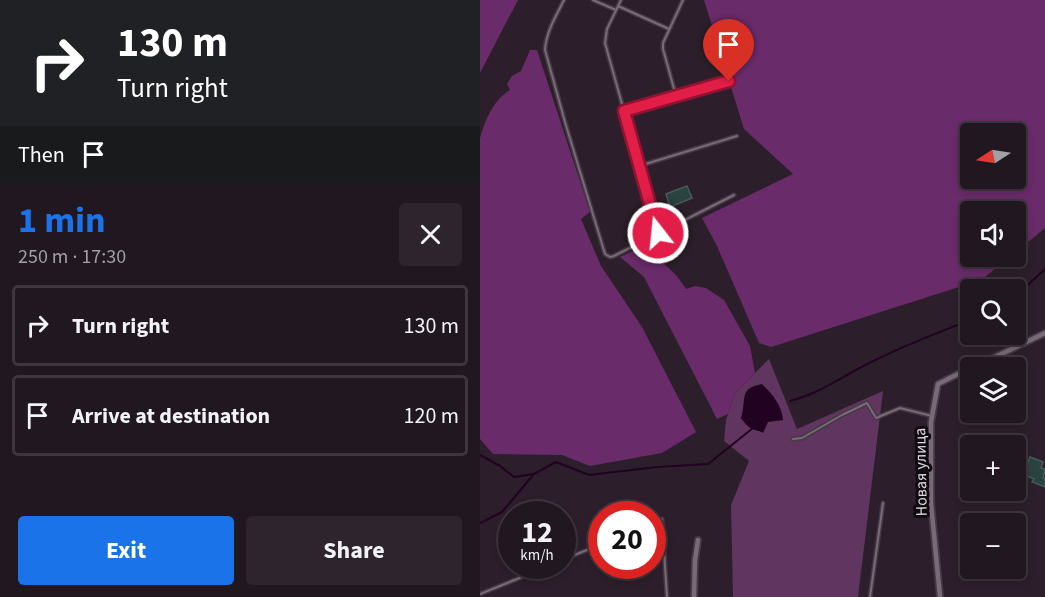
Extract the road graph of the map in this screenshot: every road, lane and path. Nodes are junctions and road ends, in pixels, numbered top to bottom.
1 (564, 0) edge
2 (592, 0) edge
3 (621, 0) edge
4 (683, 0) edge
5 (618, 6) junction
6 (616, 10) junction
7 (669, 29) junction
8 (729, 81) dead end
9 (676, 96) junction
10 (624, 111) junction
11 (737, 136) dead end
12 (639, 166) junction
13 (734, 195) dead end
14 (658, 233) junction
15 (1045, 333) edge
16 (993, 357) edge
17 (960, 373) edge
18 (932, 416) junction
19 (793, 439) dead end
20 (883, 502) dead end
21 (698, 540) dead end
22 (517, 579) edge
23 (666, 579) edge
24 (480, 594) edge
25 (667, 597) edge
26 (694, 597) edge
27 (870, 597) edge
28 (940, 597) edge

1 - 14 lane
2 - 6 lane
3 - 5 lane
4 - 7 lane
5 - 6 lane
5 - 7 lane
6 - 10 lane
7 - 9 lane
8 - 9 lane
9 - 10 lane
10 - 12 lane
11 - 12 lane
12 - 14 lane
13 - 14 lane
15 - 16 street, Новая улица
17 - 18 street, Новая улица
18 - 19 lane
18 - 28 street, Новая улица
20 - 27 lane
21 - 26 street
22 - 24 lane
23 - 25 lane

